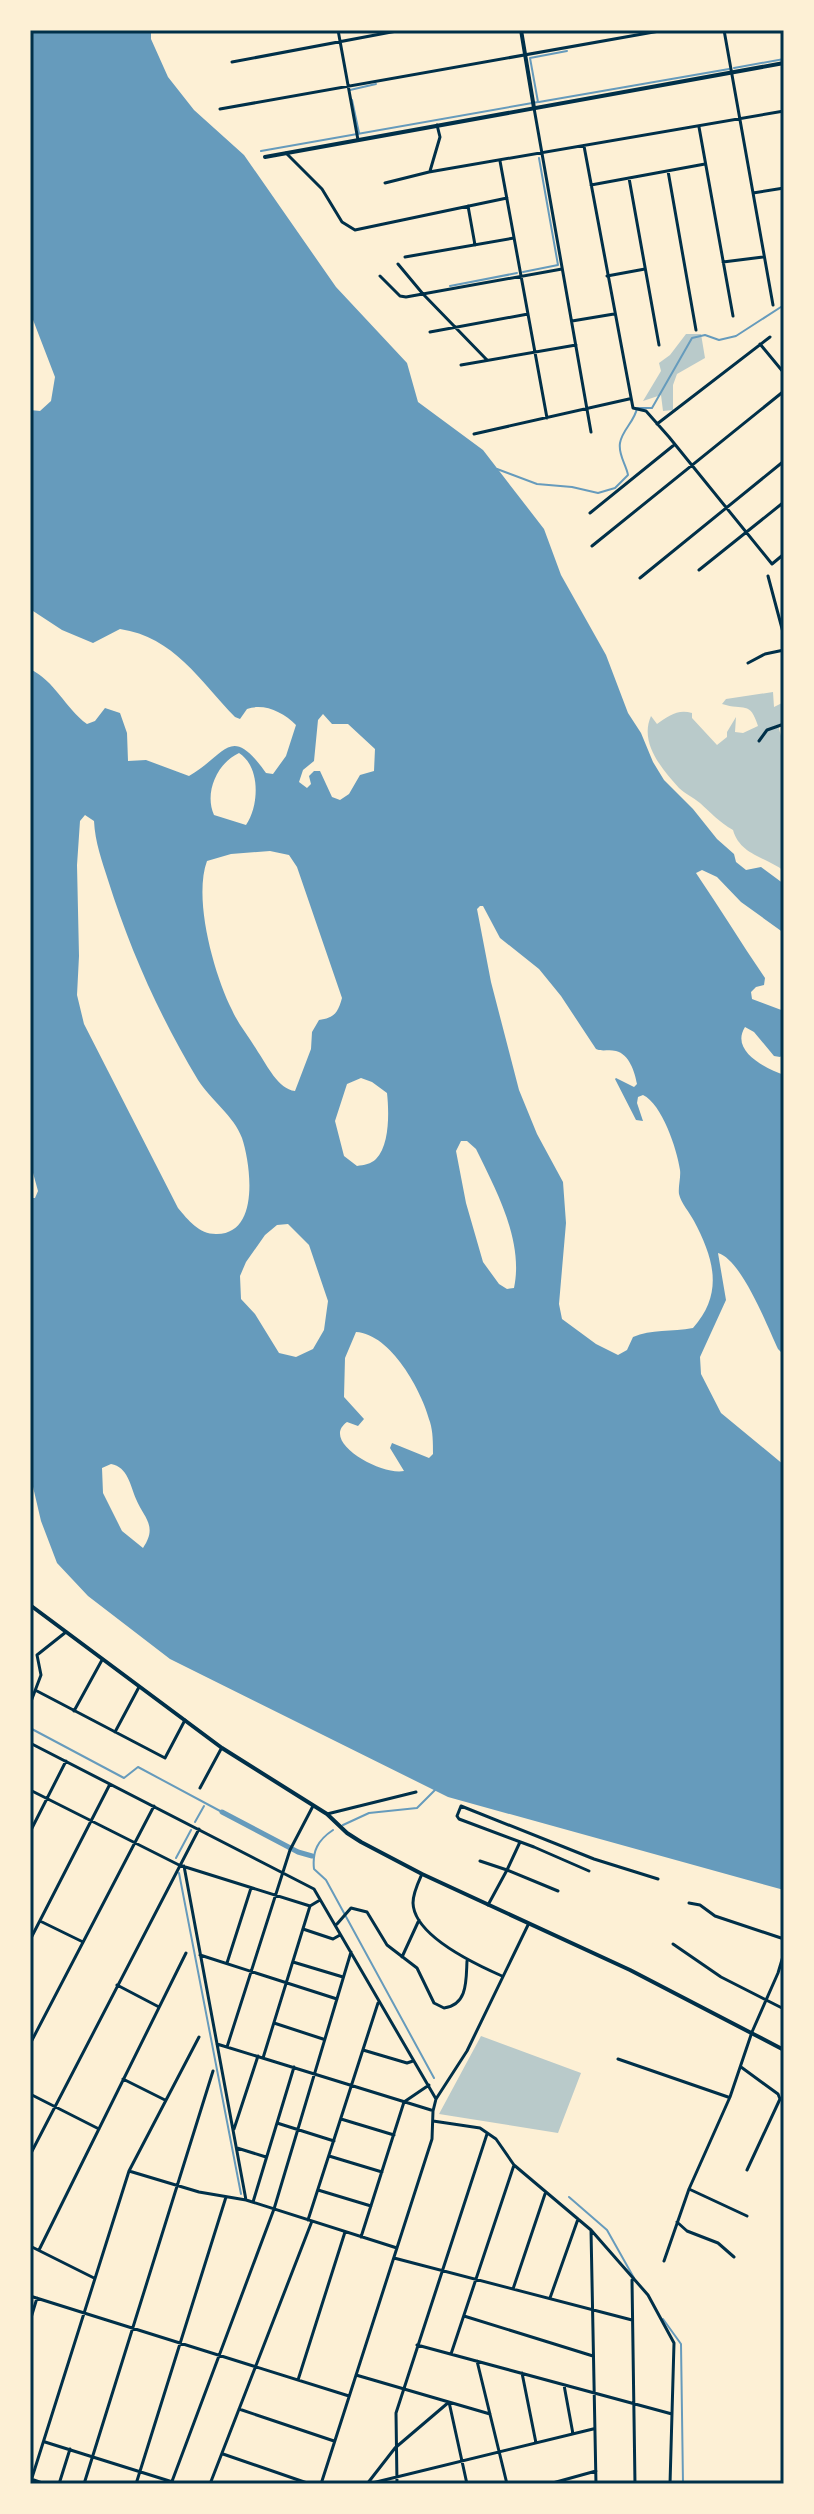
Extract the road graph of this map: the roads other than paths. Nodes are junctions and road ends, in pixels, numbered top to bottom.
1 (338, 30) edge
2 (402, 30) edge
3 (521, 30) edge
4 (665, 30) edge
5 (724, 30) edge
6 (340, 41) junction
7 (525, 55) junction
8 (232, 62) dead end
9 (784, 63) edge
10 (731, 73) junction
11 (348, 86) junction
12 (534, 108) junction
13 (220, 109) dead end
14 (784, 111) edge
15 (740, 119) junction
16 (437, 125) junction
17 (698, 126) junction
18 (358, 140) junction
19 (584, 146) junction
20 (286, 153) junction
21 (542, 154) junction
22 (265, 157) dead end
23 (500, 161) junction
24 (705, 164) junction
25 (668, 171) junction
26 (429, 172) junction
27 (629, 178) junction
28 (385, 183) dead end
29 (591, 185) junction
30 (784, 188) edge
31 (753, 193) junction
32 (507, 198) junction
33 (468, 206) junction
34 (514, 238) junction
35 (475, 245) junction
36 (764, 256) junction
37 (405, 257) dead end
38 (723, 262) junction
39 (398, 264) dead end
40 (562, 269) junction
41 (645, 269) junction
42 (380, 276) dead end
43 (607, 276) junction
44 (521, 277) junction
45 (423, 294) junction
46 (773, 305) dead end
47 (528, 314) junction
48 (614, 314) junction
49 (733, 316) dead end
50 (572, 321) junction
51 (455, 327) junction
52 (696, 330) dead end
53 (430, 332) dead end
54 (770, 337) dead end
55 (760, 344) junction
56 (576, 345) junction
57 (659, 345) dead end
58 (535, 352) junction
59 (487, 360) junction
60 (461, 365) dead end
61 (784, 373) edge
62 (784, 391) edge
63 (629, 399) junction
64 (587, 409) junction
65 (547, 418) junction
66 (657, 424) junction
67 (591, 432) dead end
68 (474, 434) dead end
69 (674, 445) junction
70 (784, 461) edge
71 (691, 465) junction
72 (784, 502) edge
73 (726, 508) junction
74 (590, 513) dead end
75 (746, 532) junction
76 (592, 546) dead end
77 (784, 554) edge
78 (699, 570) dead end
79 (768, 576) dead end
80 (640, 578) dead end
81 (784, 636) edge
82 (784, 650) edge
83 (748, 663) dead end
84 (784, 724) edge
85 (759, 741) dead end
86 (30, 1605) edge
87 (66, 1632) junction
88 (102, 1660) junction
89 (139, 1687) junction
90 (37, 1691) junction
91 (30, 1704) edge
92 (74, 1711) junction
93 (185, 1720) junction
94 (115, 1732) junction
95 (30, 1743) edge
96 (222, 1748) junction
97 (66, 1761) junction
98 (110, 1784) junction
99 (200, 1788) dead end
100 (30, 1790) edge
101 (416, 1792) dead end
102 (47, 1798) junction
103 (154, 1806) junction
104 (314, 1806) junction
105 (327, 1814) junction
106 (91, 1820) junction
107 (199, 1829) junction
108 (30, 1832) edge
109 (520, 1842) junction
110 (135, 1843) junction
111 (480, 1861) dead end
112 (181, 1866) junction
113 (507, 1870) junction
114 (589, 1871) dead end
115 (283, 1872) junction
116 (422, 1874) junction
117 (658, 1879) dead end
118 (251, 1888) junction
119 (558, 1891) dead end
120 (275, 1895) junction
121 (320, 1900) junction
122 (689, 1903) dead end
123 (488, 1905) junction
124 (310, 1906) junction
125 (419, 1920) junction
126 (40, 1921) junction
127 (529, 1923) junction
128 (336, 1925) junction
129 (303, 1929) junction
130 (341, 1935) junction
131 (784, 1939) edge
132 (30, 1940) edge
133 (83, 1942) junction
134 (673, 1944) dead end
135 (351, 1952) junction
136 (186, 1953) dead end
137 (784, 1953) edge
138 (200, 1955) junction
139 (402, 1957) junction
140 (467, 1961) junction
141 (293, 1962) junction
142 (227, 1963) junction
143 (251, 1971) junction
144 (502, 1976) junction
145 (344, 1977) junction
146 (286, 1983) junction
147 (117, 1985) junction
148 (337, 1999) junction
149 (379, 2000) junction
150 (766, 2001) junction
151 (159, 2007) junction
152 (784, 2009) edge
153 (274, 2023) junction
154 (752, 2032) junction
155 (199, 2037) dead end
156 (325, 2039) junction
157 (30, 2044) edge
158 (217, 2044) junction
159 (227, 2047) junction
160 (363, 2050) junction
161 (784, 2050) edge
162 (261, 2057) junction
163 (618, 2059) dead end
164 (415, 2061) junction
165 (294, 2067) junction
166 (741, 2067) junction
167 (213, 2071) dead end
168 (314, 2074) junction
169 (123, 2079) junction
170 (352, 2085) junction
171 (429, 2085) junction
172 (30, 2094) edge
173 (730, 2097) junction
174 (436, 2099) junction
175 (165, 2100) junction
176 (404, 2102) junction
177 (55, 2107) junction
178 (433, 2111) junction
179 (341, 2119) junction
180 (433, 2121) junction
181 (277, 2123) junction
182 (99, 2129) junction
183 (298, 2129) junction
184 (234, 2131) junction
185 (487, 2133) junction
186 (394, 2135) junction
187 (334, 2141) junction
188 (237, 2148) junction
189 (30, 2155) edge
190 (329, 2156) junction
191 (266, 2157) junction
192 (514, 2165) junction
193 (747, 2170) dead end
194 (129, 2171) junction
195 (382, 2172) junction
196 (178, 2186) junction
197 (689, 2189) junction
198 (318, 2190) junction
199 (545, 2193) junction
200 (226, 2197) junction
201 (246, 2200) junction
202 (253, 2202) junction
203 (371, 2206) junction
204 (274, 2209) junction
205 (747, 2216) dead end
206 (578, 2219) junction
207 (310, 2221) junction
208 (677, 2222) junction
209 (591, 2230) junction
210 (345, 2232) junction
211 (361, 2237) junction
212 (30, 2246) edge
213 (397, 2248) junction
214 (39, 2250) junction
215 (734, 2257) dead end
216 (394, 2258) junction
217 (664, 2261) dead end
218 (441, 2270) junction
219 (95, 2279) junction
220 (476, 2279) junction
221 (632, 2280) junction
222 (513, 2289) junction
223 (30, 2296) edge
224 (37, 2298) junction
225 (550, 2298) junction
226 (593, 2310) junction
227 (84, 2313) junction
228 (464, 2316) junction
229 (632, 2320) junction
230 (30, 2321) edge
231 (133, 2329) junction
232 (180, 2343) junction
233 (416, 2345) junction
234 (451, 2354) junction
235 (219, 2355) junction
236 (593, 2356) junction
237 (477, 2361) junction
238 (255, 2367) junction
239 (522, 2373) junction
240 (356, 2375) junction
241 (298, 2380) junction
242 (564, 2385) junction
243 (403, 2389) junction
244 (594, 2393) junction
245 (349, 2396) junction
246 (449, 2402) junction
247 (633, 2404) junction
248 (239, 2409) junction
249 (490, 2414) junction
250 (672, 2414) junction
251 (595, 2429) junction
252 (573, 2434) junction
253 (44, 2441) junction
254 (334, 2441) junction
255 (536, 2443) junction
256 (395, 2448) junction
257 (70, 2449) junction
258 (30, 2451) edge
259 (500, 2452) junction
260 (39, 2454) junction
261 (221, 2454) junction
262 (93, 2457) junction
263 (462, 2461) junction
264 (596, 2471) junction
265 (140, 2472) junction
266 (396, 2476) junction
267 (31, 2482) edge
268 (172, 2483) edge
269 (45, 2484) edge
270 (59, 2484) edge
271 (84, 2484) edge
272 (136, 2484) edge
273 (179, 2484) edge
274 (210, 2484) edge
275 (310, 2484) edge
276 (321, 2484) edge
277 (367, 2484) edge
278 (397, 2484) edge
279 (467, 2484) edge
280 (507, 2484) edge
281 (549, 2484) edge
282 (596, 2484) edge
283 (635, 2484) edge
284 (670, 2484) edge

1 - 6 street
2 - 6 street
3 - 7 street
4 - 7 street
5 - 10 street
6 - 8 street
6 - 11 street
7 - 11 street
7 - 12 street
9 - 10 street
10 - 12 street
10 - 15 street
11 - 13 street
11 - 18 street
12 - 16 street
12 - 21 street
14 - 15 street
15 - 17 street
15 - 31 street
16 - 18 street
16 - 26 street
17 - 19 street
17 - 24 street
18 - 20 street
19 - 21 street
19 - 29 street
20 - 22 street
20 - 33 street
21 - 23 street
21 - 40 street
23 - 26 street
23 - 32 street
24 - 25 street
24 - 38 street
25 - 27 street
25 - 52 street
26 - 28 street
27 - 29 street
27 - 41 street
29 - 43 street
30 - 31 street
31 - 36 street
32 - 33 street
32 - 34 street
33 - 35 street
34 - 35 street
34 - 44 street
35 - 37 street
36 - 38 street
36 - 46 street
38 - 49 street
39 - 45 street
40 - 44 street
40 - 50 street
41 - 43 street
41 - 57 street
42 - 45 street
43 - 48 street
44 - 45 street
44 - 47 street
45 - 51 street
47 - 51 street
47 - 58 street
48 - 50 street
48 - 63 street
50 - 56 street
51 - 53 street
51 - 59 street
54 - 55 street
55 - 61 street
55 - 66 street
56 - 58 street
56 - 64 street
58 - 59 street
58 - 65 street
59 - 60 street
62 - 71 street
63 - 64 street
63 - 66 street
64 - 65 street
64 - 67 street
65 - 68 street
66 - 69 street
69 - 71 street
69 - 74 street
70 - 73 street
71 - 73 street
71 - 76 street
72 - 75 street
73 - 75 street
73 - 80 street
75 - 77 street
75 - 78 street
79 - 81 street
82 - 83 street
84 - 85 street
86 - 87 street
87 - 88 street
87 - 90 street
88 - 89 street
88 - 92 street
89 - 93 street
89 - 94 street
90 - 91 street
90 - 92 street
92 - 94 street
93 - 94 street
93 - 96 street
95 - 97 street
96 - 99 street
96 - 104 street
97 - 98 street
97 - 102 street
98 - 103 street
98 - 106 street
100 - 102 street
101 - 105 street
102 - 106 street
102 - 108 street
103 - 107 street
103 - 110 street
104 - 105 street
104 - 115 street
105 - 116 street
106 - 110 street
106 - 126 street
107 - 112 street
107 - 115 street
109 - 113 street
109 - 114 street
109 - 117 street
110 - 112 street
110 - 133 street
111 - 113 street
112 - 118 street
112 - 138 street
112 - 147 street
113 - 119 street
113 - 123 street
115 - 120 street
115 - 121 street
116 - 123 street
116 - 125 street
118 - 120 street
118 - 142 street
120 - 124 street
120 - 143 street
121 - 124 street
121 - 128 street
122 - 131 street
123 - 127 street
124 - 129 street
125 - 139 street
125 - 140 street
126 - 132 street
126 - 133 street
127 - 144 street
127 - 154 street
128 - 130 street
128 - 139 street
129 - 130 street
129 - 141 street
130 - 135 street
133 - 157 street
134 - 150 street
135 - 145 street
135 - 149 street
136 - 151 street
137 - 150 street
138 - 142 street
138 - 158 street
139 - 140 street
140 - 144 street
141 - 145 street
141 - 146 street
142 - 143 street
143 - 146 street
143 - 159 street
144 - 174 street
145 - 148 street
146 - 148 street
146 - 153 street
147 - 151 street
147 - 177 street
148 - 156 street
149 - 160 street
149 - 164 street
150 - 152 street
150 - 154 street
151 - 169 street
153 - 156 street
153 - 162 street
154 - 161 street
154 - 166 street
155 - 175 street
156 - 168 street
158 - 159 street
158 - 184 street
159 - 162 street
160 - 164 street
160 - 170 street
162 - 165 street
162 - 184 street
163 - 173 street
164 - 171 street
165 - 168 street
165 - 181 street
166 - 173 street
166 - 193 street
167 - 196 street
168 - 170 street
168 - 183 street
169 - 175 street
169 - 182 street
170 - 176 street
170 - 179 street
171 - 174 street
171 - 176 street
172 - 177 street
173 - 197 street
174 - 178 street
175 - 194 street
176 - 178 street
176 - 186 street
177 - 182 street
177 - 189 street
178 - 180 street
179 - 186 street
179 - 187 street
180 - 185 street
180 - 213 street
181 - 183 street
181 - 191 street
182 - 214 street
183 - 187 street
183 - 204 street
184 - 188 street
185 - 192 street
185 - 218 street
186 - 195 street
187 - 190 street
188 - 191 street
188 - 201 street
190 - 195 street
190 - 198 street
191 - 202 street
192 - 199 street
192 - 220 street
194 - 196 street
194 - 219 street
195 - 203 street
196 - 200 street
196 - 231 street
197 - 205 street
197 - 208 street
198 - 203 street
198 - 207 street
199 - 206 street
199 - 222 street
200 - 201 street
200 - 232 street
201 - 202 street
202 - 204 street
203 - 211 street
204 - 207 street
204 - 235 street
206 - 209 street
206 - 225 street
207 - 210 street
207 - 238 street
208 - 215 street
208 - 217 street
209 - 221 street
209 - 226 street
210 - 211 street
210 - 241 street
211 - 213 street
212 - 214 street
213 - 216 street
214 - 219 street
216 - 218 street
216 - 240 street
218 - 220 street
218 - 233 street
219 - 227 street
220 - 222 street
220 - 228 street
221 - 229 street
221 - 250 street
222 - 225 street
223 - 224 street
224 - 227 street
224 - 230 street
225 - 226 street
226 - 229 street
226 - 236 street
227 - 231 street
227 - 253 street
228 - 234 street
228 - 236 street
229 - 247 street
231 - 232 street
231 - 262 street
232 - 235 street
232 - 265 street
233 - 234 street
233 - 243 street
234 - 237 street
235 - 238 street
235 - 268 street
236 - 244 street
237 - 239 street
237 - 249 street
238 - 241 street
238 - 248 street
239 - 242 street
239 - 255 street
240 - 243 street
240 - 245 street
241 - 245 street
242 - 244 street
242 - 252 street
243 - 246 street
243 - 256 street
244 - 247 street
244 - 251 street
245 - 254 street
246 - 249 street
246 - 256 street
246 - 263 street
247 - 250 street
247 - 283 street
248 - 254 street
248 - 261 street
249 - 259 street
250 - 284 street
251 - 252 street
251 - 264 street
252 - 255 street
253 - 257 street
253 - 260 street
254 - 276 street
255 - 259 street
256 - 266 street
256 - 277 street
257 - 262 street
257 - 270 street
258 - 260 street
259 - 263 street
259 - 280 street
260 - 267 street
261 - 274 street
261 - 275 street
262 - 265 street
262 - 271 street
263 - 266 street
263 - 279 street
264 - 281 street
264 - 282 street
265 - 268 street
265 - 272 street
266 - 277 street
266 - 278 street
267 - 269 street
268 - 273 street

